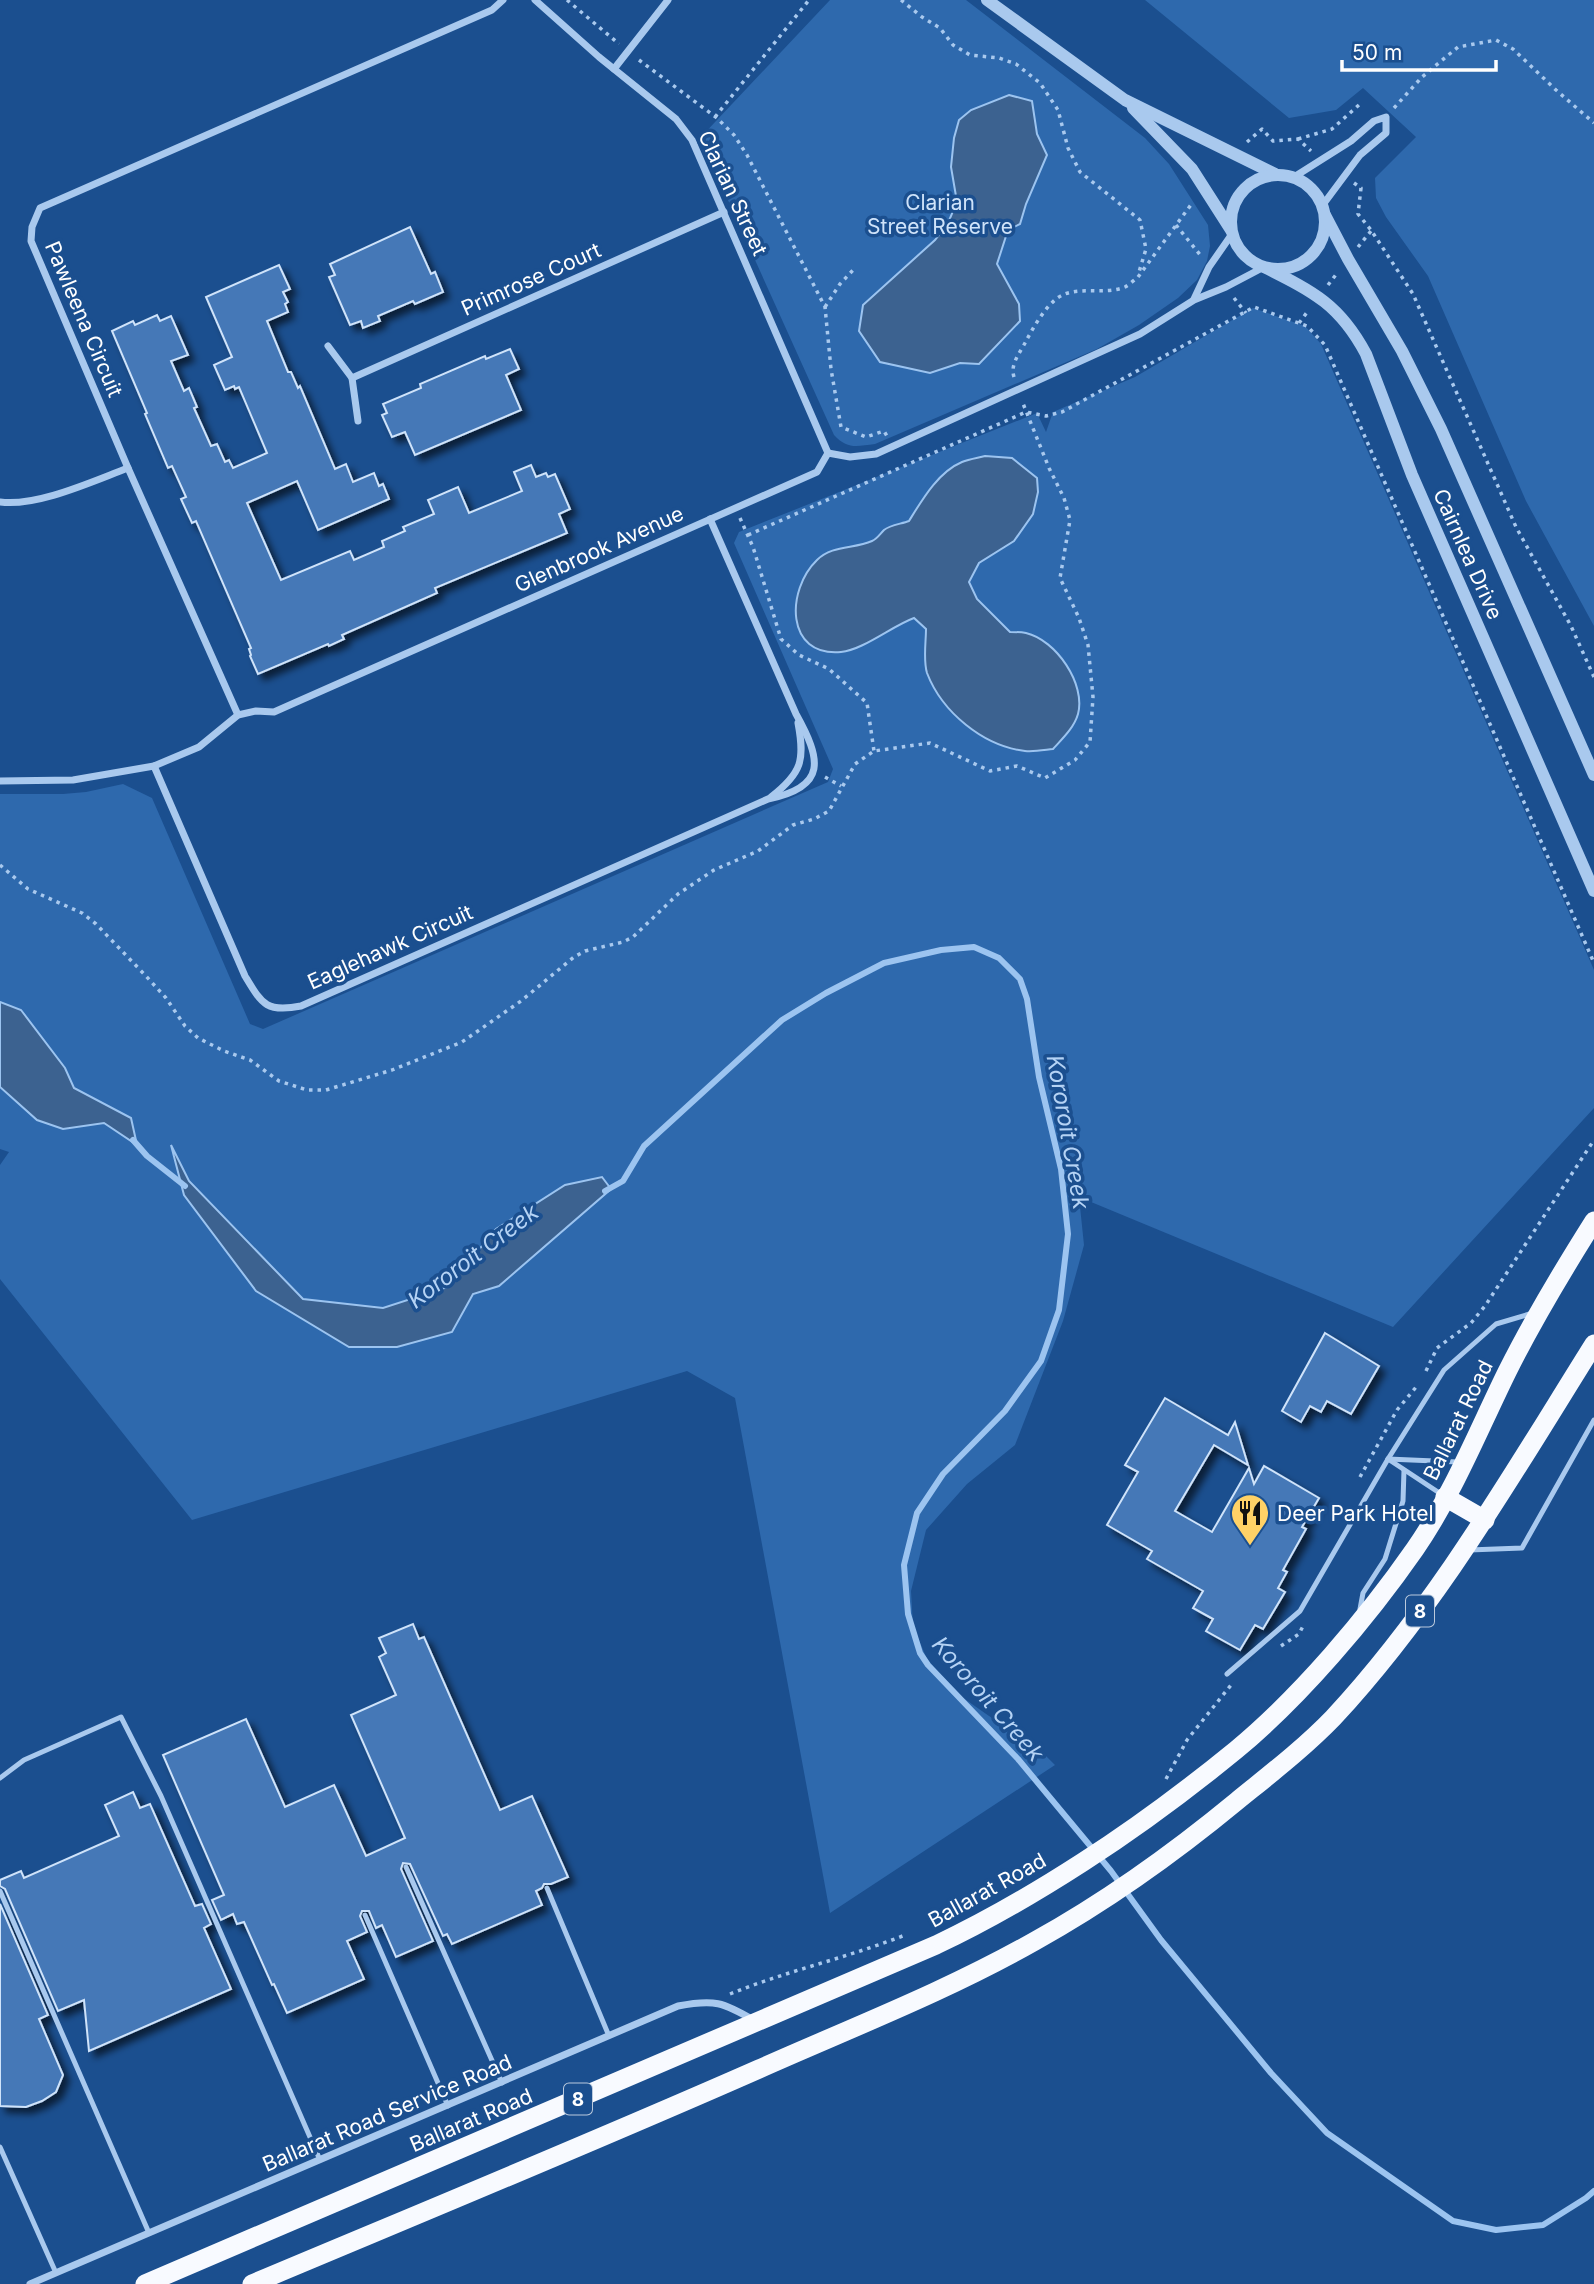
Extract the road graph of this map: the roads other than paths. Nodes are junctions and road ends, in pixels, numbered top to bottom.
1 (503, 0) edge
2 (535, 0) edge
3 (668, 0) edge
4 (987, 0) edge
5 (614, 69) junction
6 (1125, 100) junction
7 (1275, 174) junction
8 (1294, 177) junction
9 (1323, 210) junction
10 (724, 212) junction
11 (1231, 232) junction
12 (1265, 268) junction
13 (1194, 300) junction
14 (328, 346) dead end
15 (352, 377) junction
16 (358, 421) dead end
17 (828, 453) junction
18 (128, 468) junction
19 (0, 502) edge
20 (710, 519) junction
21 (796, 714) junction
22 (238, 715) junction
23 (153, 766) junction
24 (1594, 775) edge
25 (0, 781) edge
26 (768, 799) junction
27 (1594, 891) edge
28 (1594, 1221) edge
29 (1539, 1311) junction
30 (1594, 1344) edge
31 (1594, 1420) edge
32 (1388, 1459) junction
33 (1465, 1463) junction
34 (1404, 1470) junction
35 (1445, 1497) junction
36 (1485, 1520) junction
37 (1464, 1550) junction
38 (1358, 1623) junction
39 (1227, 1674) dead end
40 (0, 1778) edge
41 (406, 1867) dead end
42 (547, 1888) dead end
43 (0, 1891) edge
44 (365, 1915) dead end
45 (758, 2022) junction
46 (610, 2036) junction
47 (502, 2083) junction
48 (448, 2106) junction
49 (0, 2147) edge
50 (320, 2160) junction
51 (149, 2233) junction
52 (56, 2273) junction
53 (30, 2284) edge
54 (145, 2284) edge
55 (252, 2284) edge

1 - 18 street, Pawleena Circuit
2 - 5 street, Clarian Street
3 - 5 street
4 - 6 street
5 - 10 street, Clarian Street
6 - 7 street
6 - 11 street
7 - 8 street
7 - 11 street
8 - 9 street
8 - 9 street
9 - 12 street
9 - 24 street, Cairnlea Drive
10 - 15 street, Primrose Court
10 - 17 street, Clarian Street
11 - 12 street
11 - 13 street
12 - 13 street
12 - 27 street, Cairnlea Drive
13 - 17 street
14 - 15 street
15 - 16 street
17 - 20 street, Glenbrook Avenue
18 - 19 street
18 - 22 street, Pawleena Circuit
20 - 21 street, Eaglehawk Circuit
20 - 22 street, Glenbrook Avenue
21 - 26 street, Eaglehawk Circuit
21 - 26 street, Eaglehawk Circuit
22 - 23 street
23 - 25 street
23 - 26 street, Eaglehawk Circuit
28 - 29 highway, Ballarat Road / 8
29 - 32 lane
29 - 33 highway, Ballarat Road / 8
30 - 36 highway, 8
31 - 37 lane
32 - 33 lane
32 - 34 lane
32 - 39 lane
33 - 35 highway, Ballarat Road / 8
34 - 35 lane
34 - 38 lane
35 - 36 highway
35 - 38 highway, Ballarat Road / 8
36 - 37 highway, 8
37 - 55 highway, 8
38 - 45 highway, Ballarat Road / 8
40 - 50 lane
41 - 47 lane
42 - 46 lane
43 - 51 lane
44 - 48 lane
45 - 46 street, Ballarat Road Service Road
45 - 54 highway, Ballarat Road / 8
46 - 47 street, Ballarat Road Service Road
47 - 48 street, Ballarat Road Service Road
48 - 50 street, Ballarat Road Service Road
49 - 52 lane
50 - 51 street, Ballarat Road Service Road
51 - 52 street, Ballarat Road Service Road
52 - 53 street, Ballarat Road Service Road

